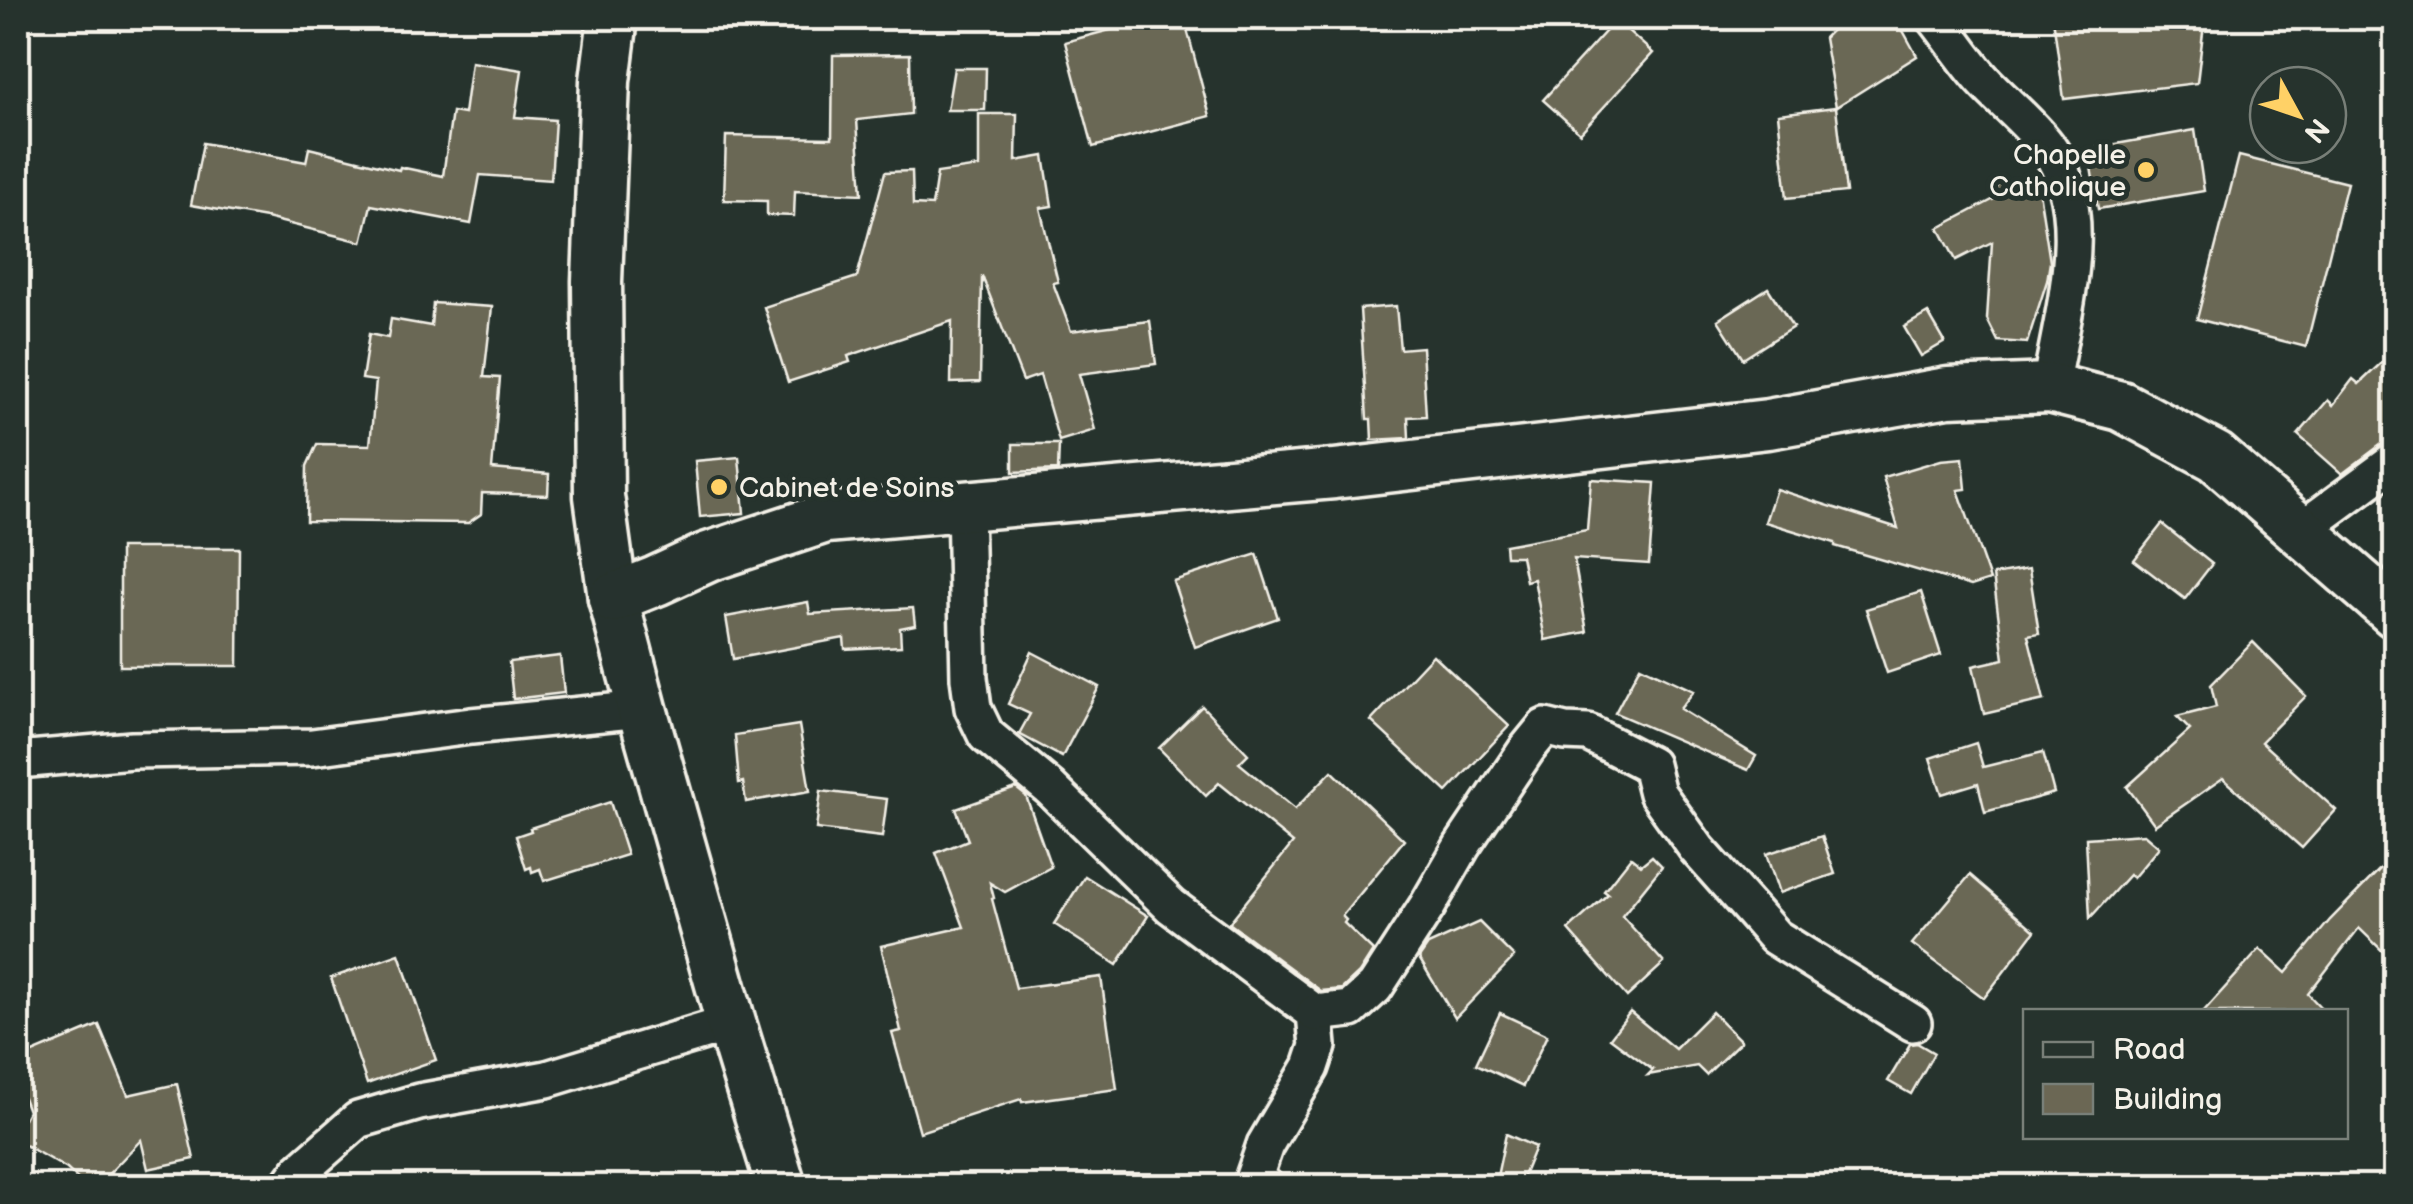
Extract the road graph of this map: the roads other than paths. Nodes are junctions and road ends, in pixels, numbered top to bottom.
1 (613, 18) edge
2 (1936, 18) edge
3 (2050, 388) junction
4 (2396, 460) edge
5 (965, 506) junction
6 (2301, 530) junction
7 (613, 598) junction
8 (2396, 614) edge
9 (642, 709) junction
10 (18, 760) edge
11 (1315, 1013) junction
12 (731, 1023) junction
13 (1913, 1023) dead end
14 (288, 1186) edge
15 (781, 1186) edge
16 (1264, 1186) edge

1 - 7 street
2 - 3 street
3 - 5 street
3 - 6 street
4 - 6 street
5 - 7 street
5 - 11 street
6 - 8 street
7 - 9 street
9 - 10 street
9 - 12 street
11 - 13 street
11 - 16 street
12 - 14 street
12 - 15 street

